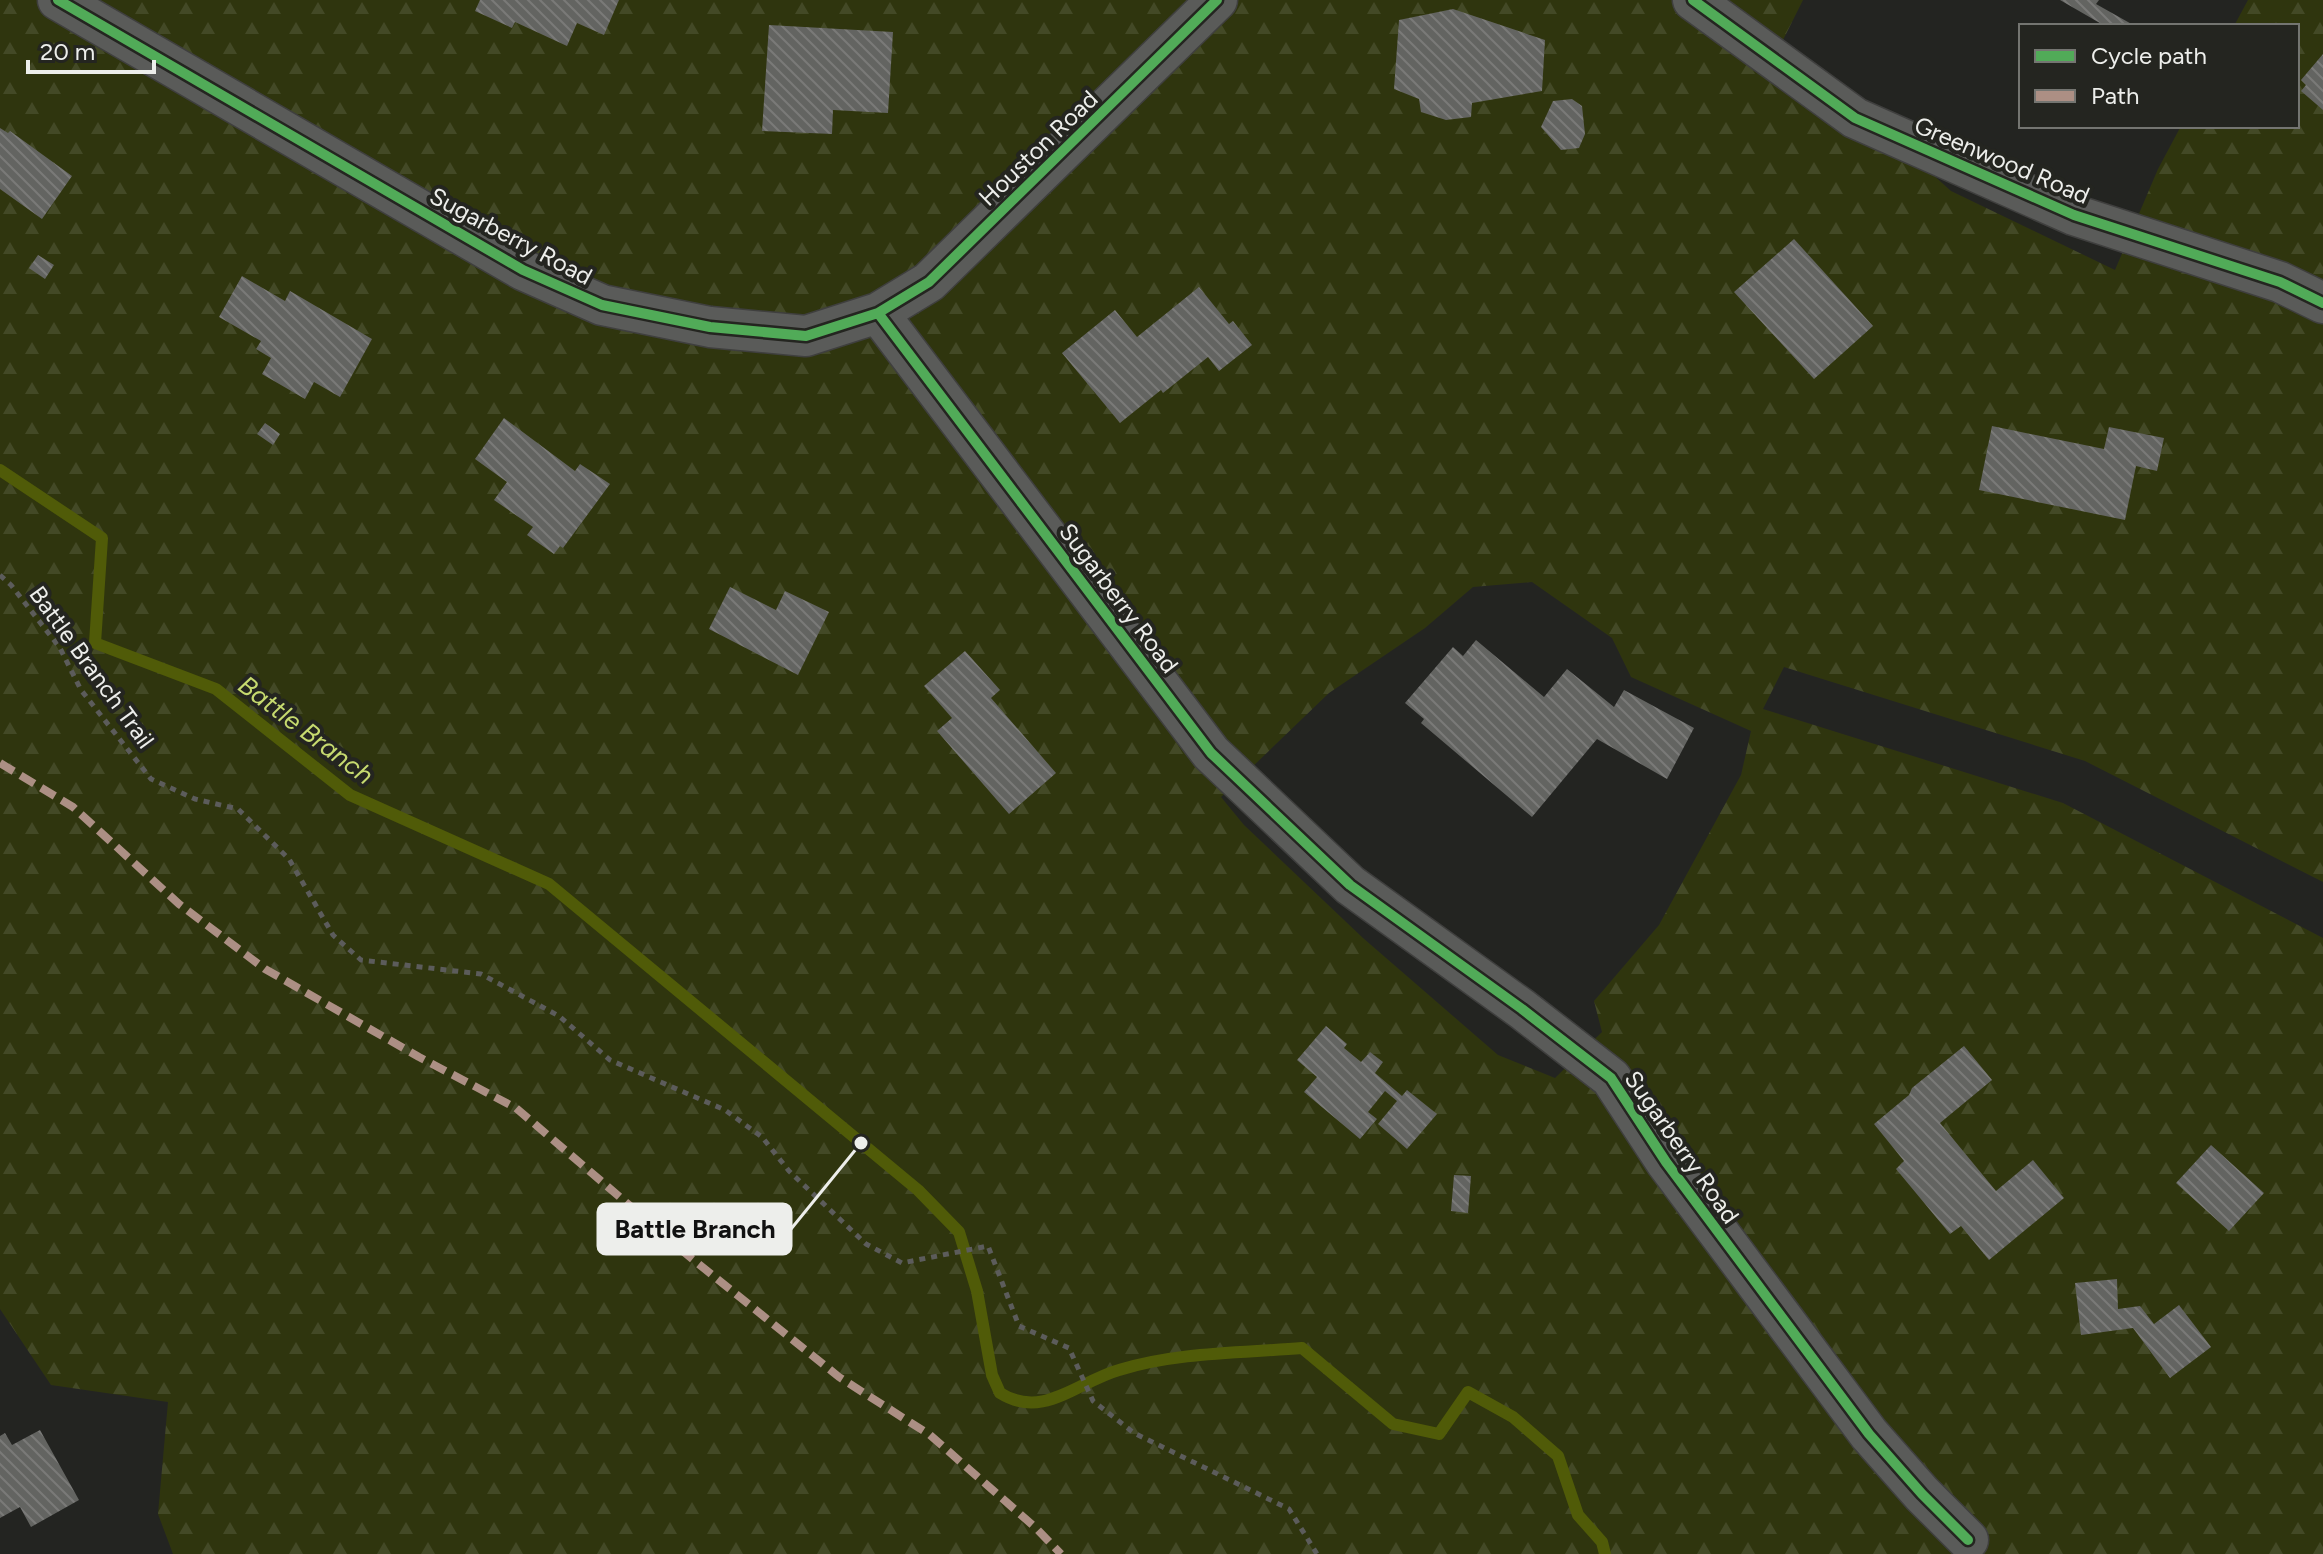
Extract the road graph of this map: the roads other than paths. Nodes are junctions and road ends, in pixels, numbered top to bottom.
1 (58, 0) edge
2 (1217, 0) edge
3 (1693, 0) edge
4 (2323, 303) edge
5 (878, 313) junction
6 (1968, 1540) dead end

1 - 5 street, Sugarberry Road
2 - 5 street, Houston Road
3 - 4 street, Greenwood Road
5 - 6 street, Sugarberry Road

